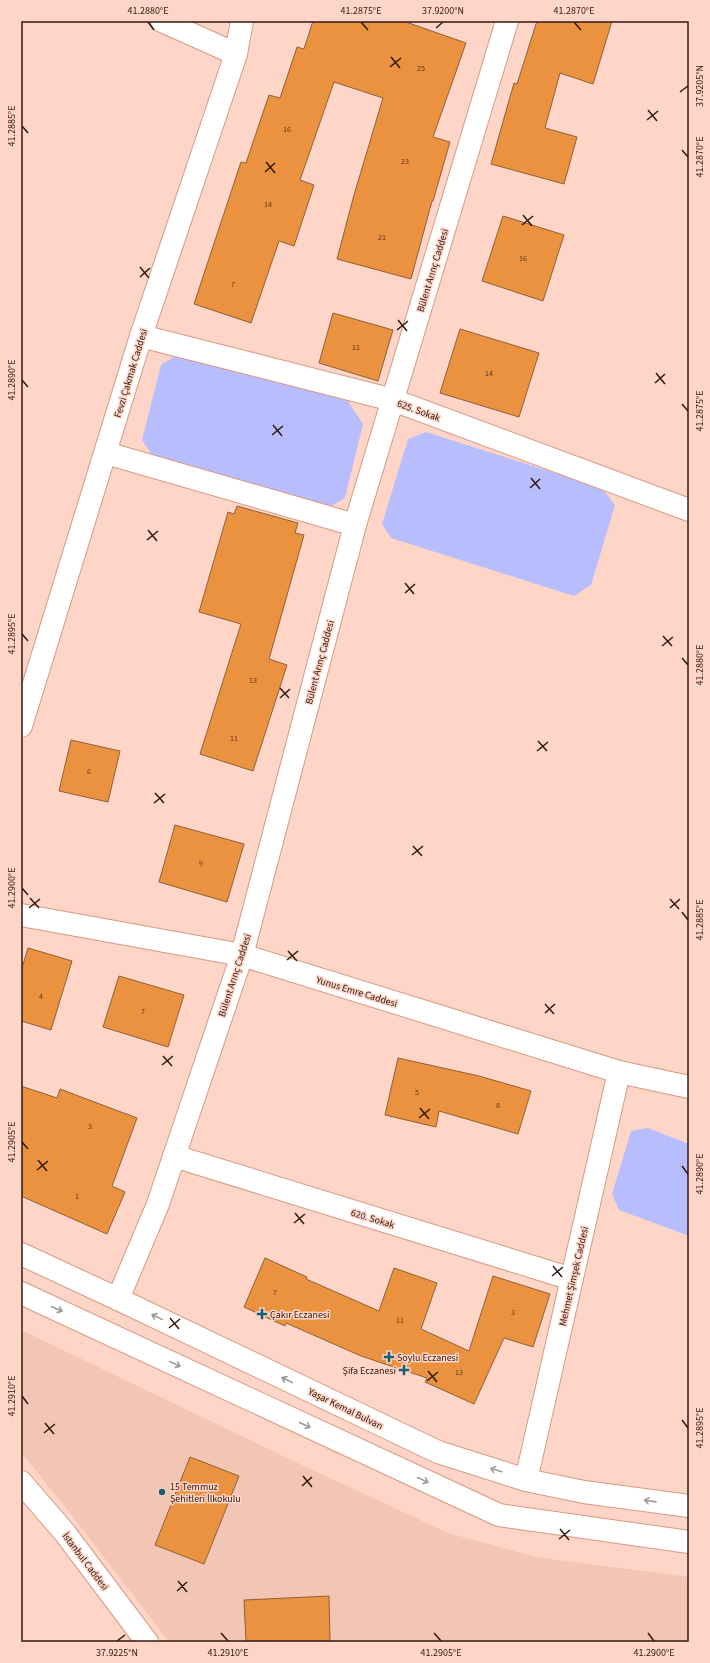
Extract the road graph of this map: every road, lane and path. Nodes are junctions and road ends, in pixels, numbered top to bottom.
1 (162, 21) edge
2 (242, 21) edge
3 (507, 21) edge
4 (236, 54) junction
5 (141, 336) junction
6 (393, 400) junction
7 (106, 453) junction
8 (689, 510) edge
9 (355, 525) junction
10 (21, 726) edge
11 (21, 915) edge
12 (242, 955) junction
13 (620, 1072) junction
14 (689, 1087) edge
15 (174, 1156) junction
16 (21, 1254) edge
17 (572, 1279) junction
18 (21, 1293) edge
19 (118, 1299) junction
20 (526, 1480) junction
21 (21, 1482) edge
22 (689, 1506) edge
23 (689, 1542) edge
24 (147, 1642) edge

1 - 4 street
2 - 4 street, Fevzi Çakmak Caddesi
3 - 6 street, Bülent Arınç Caddesi
4 - 5 street, Fevzi Çakmak Caddesi
5 - 6 street, 625. Sokak
5 - 7 street, Fevzi Çakmak Caddesi
6 - 8 street, 625. Sokak
6 - 9 street, Bülent Arınç Caddesi
7 - 9 street
7 - 10 street, Fevzi Çakmak Caddesi
9 - 12 street, Bülent Arınç Caddesi
11 - 12 street, Yunus Emre Caddesi
12 - 13 street, Yunus Emre Caddesi
12 - 15 street, Bülent Arınç Caddesi
13 - 14 street, Yunus Emre Caddesi
13 - 17 street, Mehmet Şimşek Caddesi
15 - 17 street, 620. Sokak
15 - 19 street, Bülent Arınç Caddesi
16 - 19 street, Yaşar Kemal Bulvarı
17 - 20 street, Mehmet Şimşek Caddesi
18 -> 23 street
20 -> 19 street, Yaşar Kemal Bulvarı
22 -> 20 street, Yaşar Kemal Bulvarı
21 - 24 street, İstanbul Caddesi

